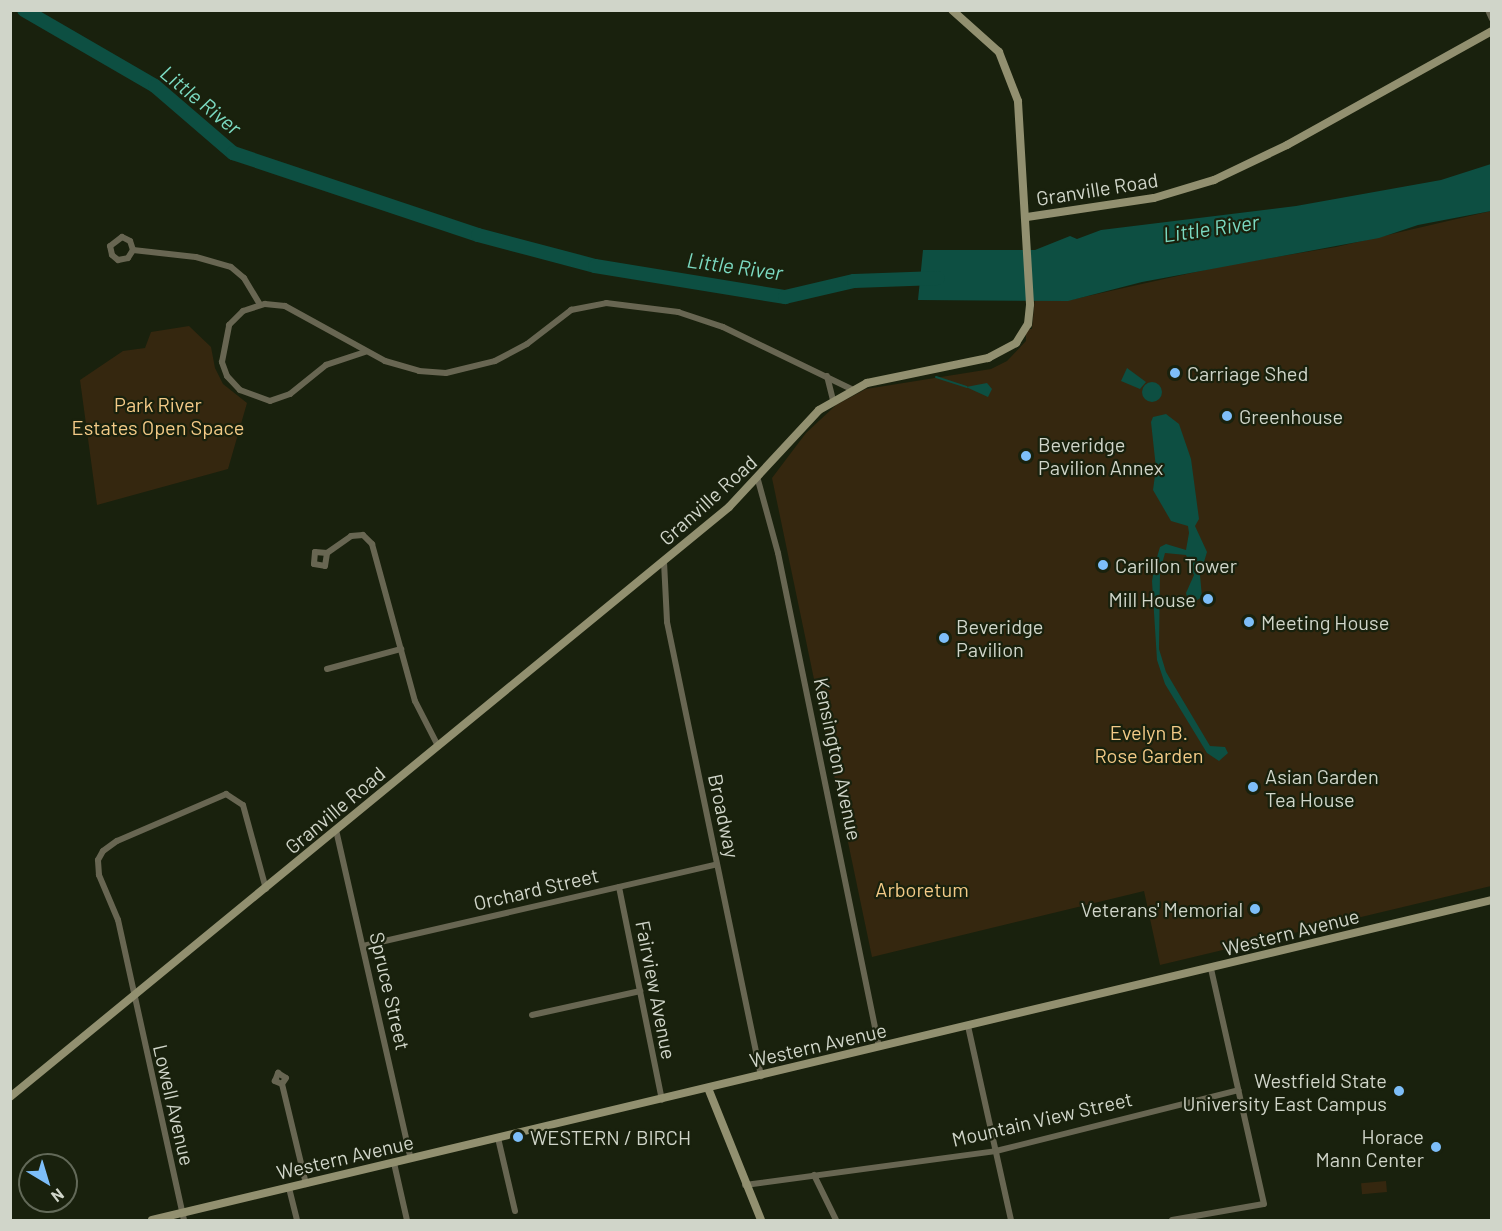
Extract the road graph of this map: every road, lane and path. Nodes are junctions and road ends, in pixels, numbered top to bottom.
1 (952, 10) edge
2 (1488, 10) edge
3 (1491, 19) edge
4 (1491, 31) edge
5 (1027, 217) junction
6 (133, 250) dead end
7 (260, 305) junction
8 (365, 352) junction
9 (827, 376) junction
10 (851, 389) junction
11 (833, 399) junction
12 (758, 480) junction
13 (327, 553) dead end
14 (664, 562) junction
15 (401, 650) junction
16 (327, 669) dead end
17 (438, 746) junction
18 (336, 830) junction
19 (717, 864) junction
20 (619, 887) junction
21 (266, 889) junction
22 (1491, 900) edge
23 (363, 946) junction
24 (1211, 968) junction
25 (640, 992) junction
26 (133, 996) junction
27 (532, 1015) dead end
28 (968, 1026) junction
29 (879, 1047) junction
30 (761, 1076) junction
31 (282, 1084) dead end
32 (708, 1088) junction
33 (1238, 1090) junction
34 (10, 1097) edge
35 (662, 1100) junction
36 (498, 1138) junction
37 (996, 1151) junction
38 (411, 1158) junction
39 (393, 1163) junction
40 (814, 1175) junction
41 (306, 1184) junction
42 (744, 1185) junction
43 (290, 1188) junction
44 (515, 1211) dead end
45 (183, 1217) edge
46 (152, 1221) edge
47 (297, 1221) edge
48 (407, 1221) edge
49 (761, 1221) edge
50 (836, 1221) edge
51 (1011, 1221) edge
52 (1172, 1221) edge

1 - 5 street
2 - 3 street
4 - 5 street, Granville Road
5 - 10 street, Granville Road
6 - 7 street
7 - 8 street
7 - 8 street
8 - 9 street
9 - 10 street
9 - 11 street
10 - 11 street, Granville Road
11 - 12 street, Granville Road
12 - 14 street, Granville Road
12 - 29 street, Kensington Avenue
13 - 15 street
14 - 17 street, Granville Road
14 - 19 street, Broadway
15 - 16 street
15 - 17 street
17 - 18 street, Granville Road
18 - 21 street, Granville Road
18 - 23 street, Spruce Street
19 - 20 street, Orchard Street
19 - 30 street, Broadway
20 - 23 street, Orchard Street
20 - 25 street, Fairview Avenue
21 - 26 street, Granville Road
21 - 26 street, Lowell Avenue
22 - 24 street, Western Avenue
23 - 38 street, Spruce Street
24 - 28 street, Western Avenue
24 - 33 street
25 - 27 street
25 - 35 street, Fairview Avenue
26 - 34 street, Granville Road
26 - 45 street, Lowell Avenue
28 - 29 street, Western Avenue
28 - 37 street
29 - 30 street, Western Avenue
30 - 32 street, Western Avenue
31 - 41 street
32 - 35 street, Western Avenue
32 - 42 street
33 - 37 street, Mountain View Street
33 - 52 street
35 - 36 street, Western Avenue
36 - 38 street, Western Avenue
36 - 44 street
37 - 40 street, Mountain View Street
37 - 51 street
38 - 39 street, Western Avenue
39 - 41 street, Western Avenue
39 - 48 street
40 - 42 street, Mountain View Street
40 - 50 street
41 - 43 street, Western Avenue
42 - 49 street
43 - 45 street, Western Avenue
43 - 47 street
45 - 46 street, Western Avenue

